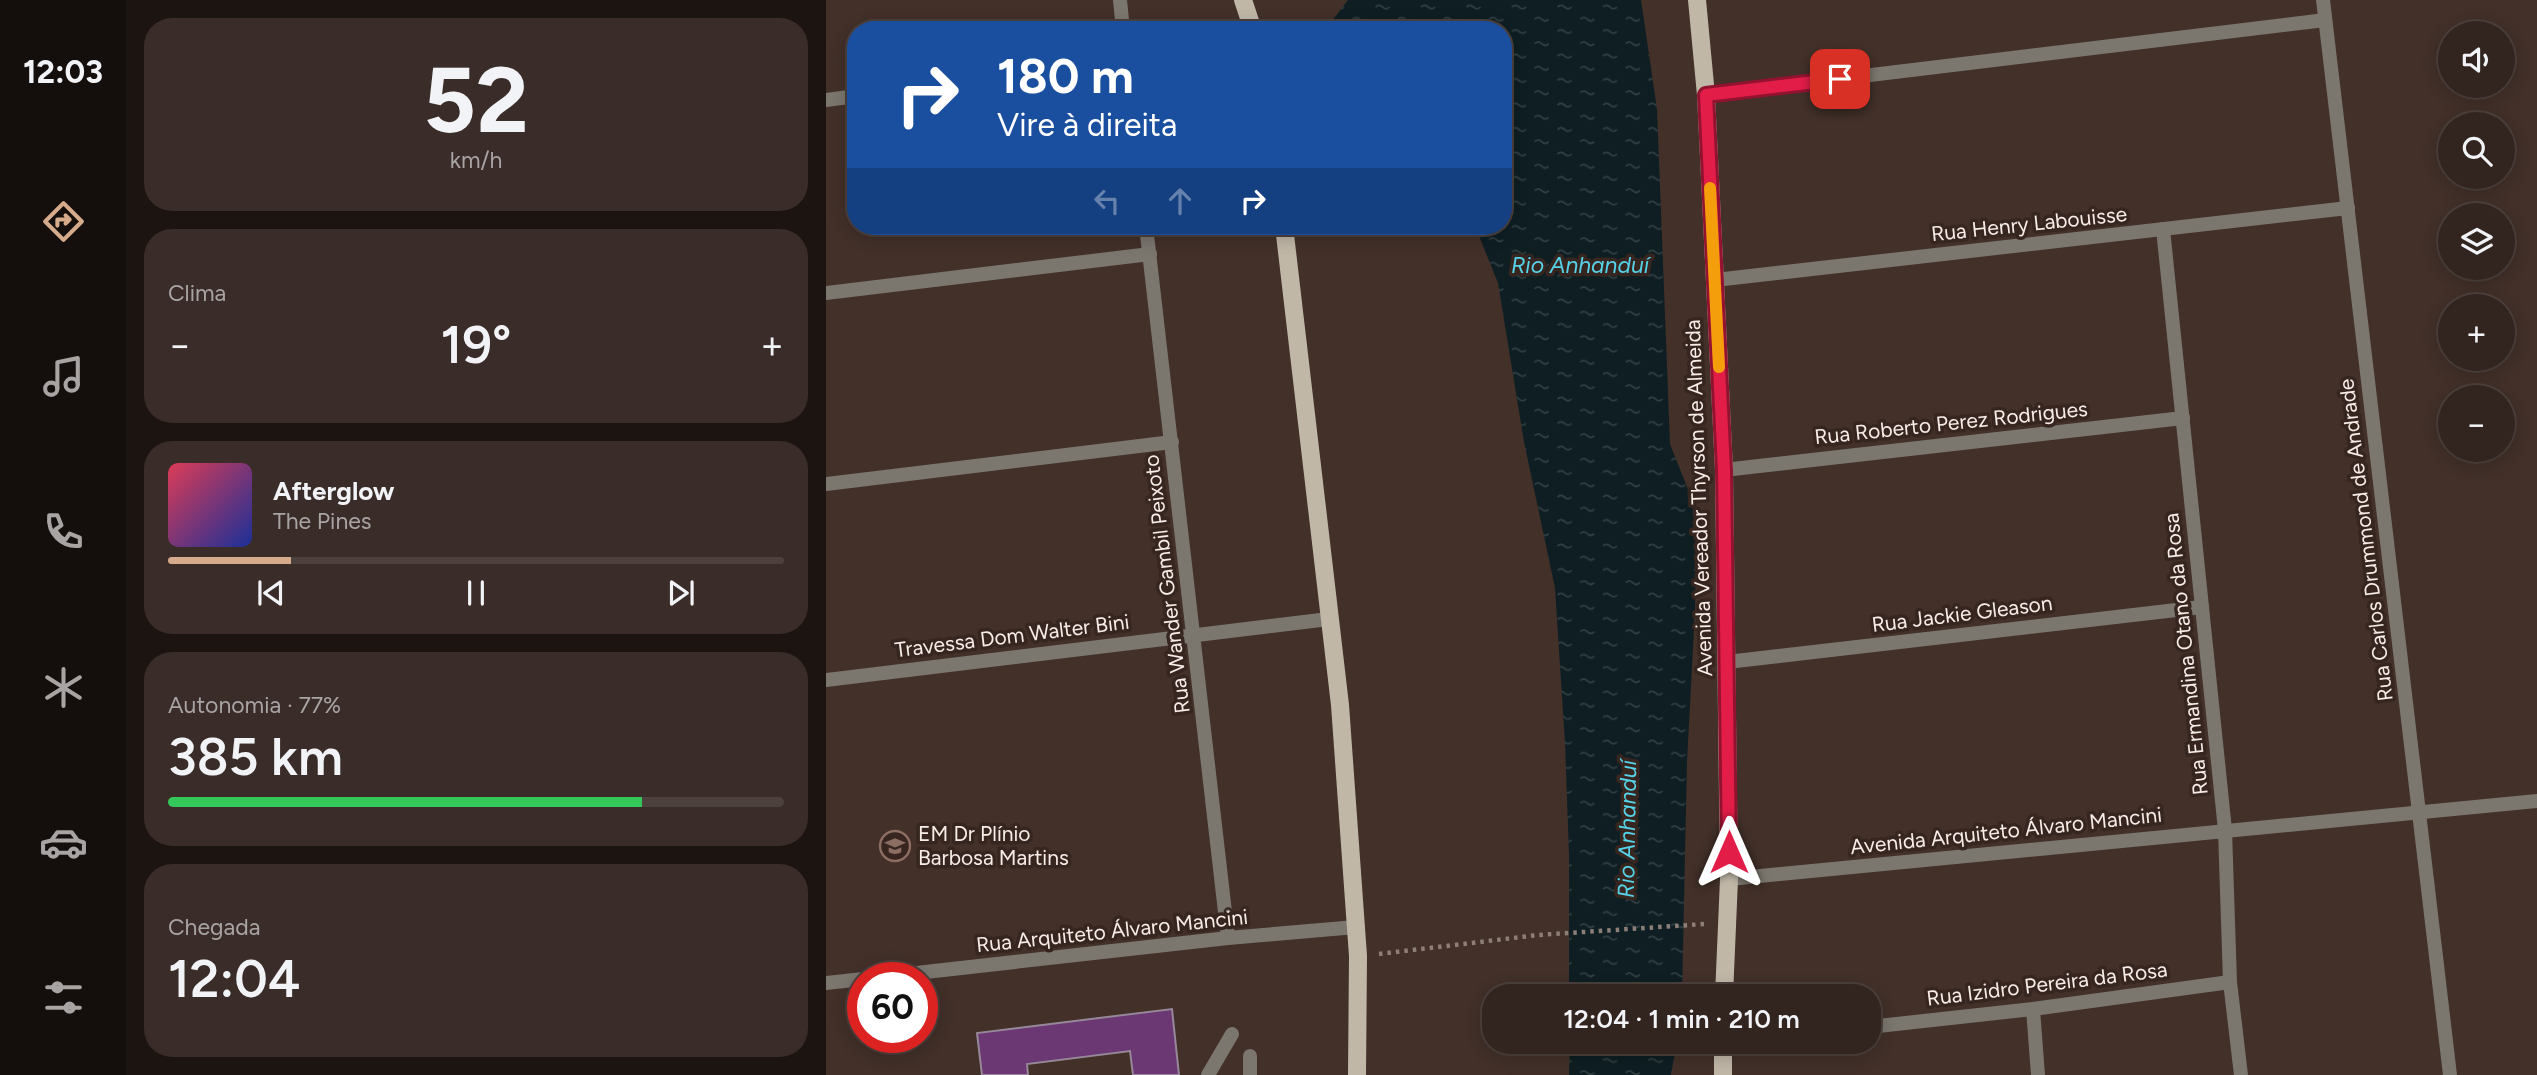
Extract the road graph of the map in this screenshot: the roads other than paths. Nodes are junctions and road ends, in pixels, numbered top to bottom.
1 (1120, 0) edge
2 (1243, 0) edge
3 (1697, 0) edge
4 (2323, 0) edge
5 (2325, 20) junction
6 (1122, 21) edge
7 (1250, 21) edge
8 (1706, 95) junction
9 (847, 97) edge
10 (826, 100) edge
11 (2348, 208) junction
12 (2164, 229) junction
13 (1147, 235) edge
14 (1285, 235) edge
15 (1150, 254) junction
16 (1715, 280) junction
17 (826, 293) edge
18 (2183, 418) junction
19 (1172, 442) junction
20 (1724, 470) junction
21 (826, 484) edge
22 (2202, 607) junction
23 (1329, 619) junction
24 (1195, 635) junction
25 (1727, 662) junction
26 (826, 680) edge
27 (2537, 801) edge
28 (2419, 813) junction
29 (2225, 831) junction
30 (1729, 879) junction
31 (1356, 927) junction
32 (1228, 938) junction
33 (938, 971) edge
34 (847, 981) edge
35 (2230, 982) junction
36 (826, 984) edge
37 (1725, 984) edge
38 (2033, 1009) junction
39 (1881, 1026) edge
40 (1233, 1034) dead end
41 (1726, 1054) edge
42 (1250, 1056) dead end
43 (1208, 1075) edge
44 (1250, 1075) edge
45 (1357, 1075) edge
46 (1723, 1075) edge
47 (2038, 1075) edge
48 (2241, 1075) edge
49 (2450, 1075) edge

1 - 6 street
2 - 7 main road
3 - 8 main road, Avenida Vereador Thyrson de Almeida
4 - 5 street, Rua Carlos Drummond de Andrade
5 - 8 street
5 - 11 street, Rua Carlos Drummond de Andrade
8 - 16 main road, Avenida Vereador Thyrson de Almeida
9 - 10 street
11 - 12 street, Rua Henry Labouisse
11 - 28 street, Rua Carlos Drummond de Andrade
12 - 16 street, Rua Henry Labouisse
12 - 18 street, Rua Ermandina Otano da Rosa
13 - 15 street, Rua Wander Gambil Peixoto
14 - 23 main road
15 - 17 street
15 - 19 street, Rua Wander Gambil Peixoto
16 - 20 main road, Avenida Vereador Thyrson de Almeida
18 - 20 street, Rua Roberto Perez Rodrigues
18 - 22 street, Rua Ermandina Otano da Rosa
19 - 21 street
19 - 24 street, Rua Wander Gambil Peixoto
20 - 25 main road, Avenida Vereador Thyrson de Almeida
22 - 25 street, Rua Jackie Gleason
22 - 29 street, Rua Ermandina Otano da Rosa
23 - 24 street, Travessa Dom Walter Bini
23 - 31 main road
24 - 26 street, Travessa Dom Walter Bini
24 - 32 street, Rua Wander Gambil Peixoto
25 - 30 main road, Avenida Vereador Thyrson de Almeida
27 - 28 street, Avenida Arquiteto Álvaro Mancini
28 - 29 street, Avenida Arquiteto Álvaro Mancini
28 - 49 street, Rua Carlos Drummond de Andrade
29 - 30 street, Avenida Arquiteto Álvaro Mancini
29 - 35 street, Rua Ermandina Otano da Rosa
30 - 37 main road, Avenida Vereador Thyrson de Almeida
31 - 32 street, Rua Arquiteto Álvaro Mancini
31 - 45 main road
32 - 33 street, Rua Arquiteto Álvaro Mancini
34 - 36 street
35 - 38 street, Rua Izidro Pereira da Rosa
35 - 48 street, Rua Ermandina Otano da Rosa
38 - 39 street, Rua Izidro Pereira da Rosa
38 - 47 street
40 - 43 street
41 - 46 main road
42 - 44 street

